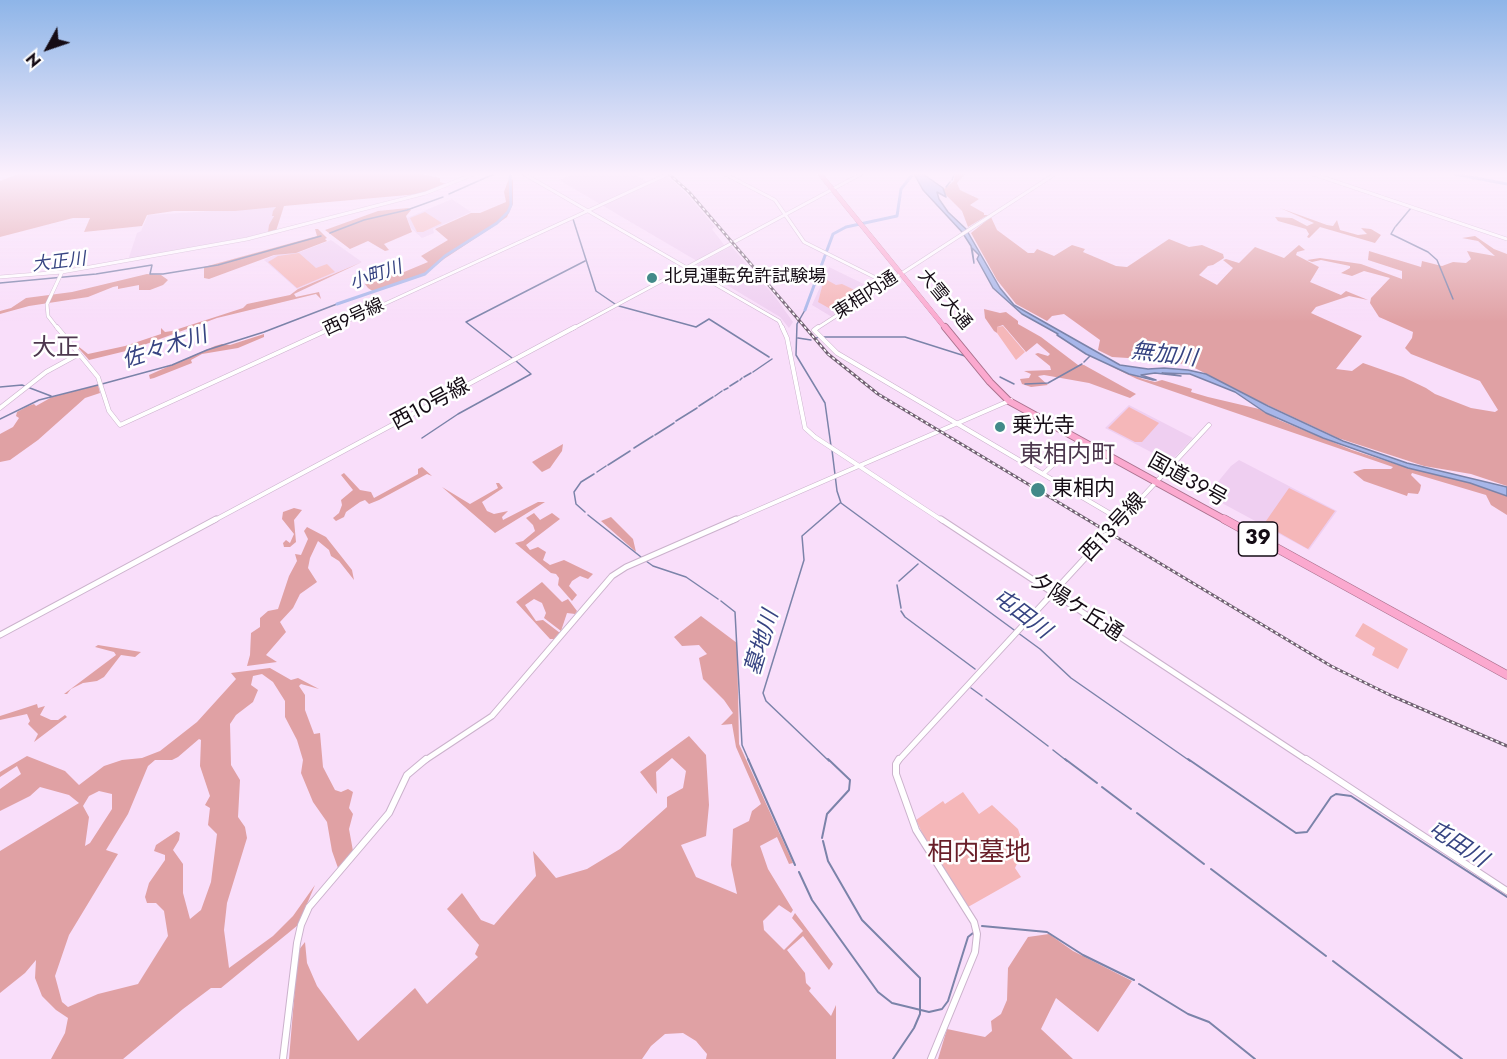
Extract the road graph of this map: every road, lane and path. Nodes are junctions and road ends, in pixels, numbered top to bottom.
1 (311, 223) edge
2 (559, 223) edge
3 (612, 223) edge
4 (768, 223) edge
5 (791, 223) edge
6 (861, 223) edge
7 (978, 223) edge
8 (1460, 223) edge
9 (1507, 239) edge
10 (688, 267) junction
11 (901, 273) junction
12 (61, 276) junction
13 (0, 277) edge
14 (886, 283) junction
15 (79, 354) junction
16 (1010, 401) junction
17 (0, 408) edge
18 (958, 424) junction
19 (1209, 425) dead end
20 (1080, 440) junction
21 (862, 467) junction
22 (1043, 474) junction
23 (1156, 482) junction
24 (1121, 520) junction
25 (1053, 593) junction
26 (0, 635) edge
27 (1507, 674) edge
28 (1507, 891) edge
29 (283, 1059) edge
30 (931, 1059) edge

1 - 12 street
2 - 15 street, 西9号線
3 - 10 street, 夕陽ケ丘通
4 - 10 street, 西10号線
5 - 14 street
6 - 11 highway, 大雪大通 / 39
7 - 11 street, 東相内通
8 - 9 street
10 - 21 street, 夕陽ケ丘通
10 - 26 street, 西10号線
11 - 14 street, 東相内通
11 - 16 highway, 大雪大通 / 39
12 - 13 street
12 - 15 street
14 - 18 street, 東相内通
15 - 17 street
16 - 18 street
16 - 20 highway, 国道39号 / 39
18 - 21 street
18 - 22 street
19 - 23 street, 西13号線
20 - 22 street
20 - 23 highway, 国道39号 / 39
21 - 25 street, 夕陽ケ丘通
21 - 29 street
22 - 24 street
23 - 24 street, 西13号線
23 - 27 highway, 国道39号 / 39
24 - 25 street, 西13号線
25 - 28 street, 夕陽ケ丘通
25 - 30 street, 西13号線

